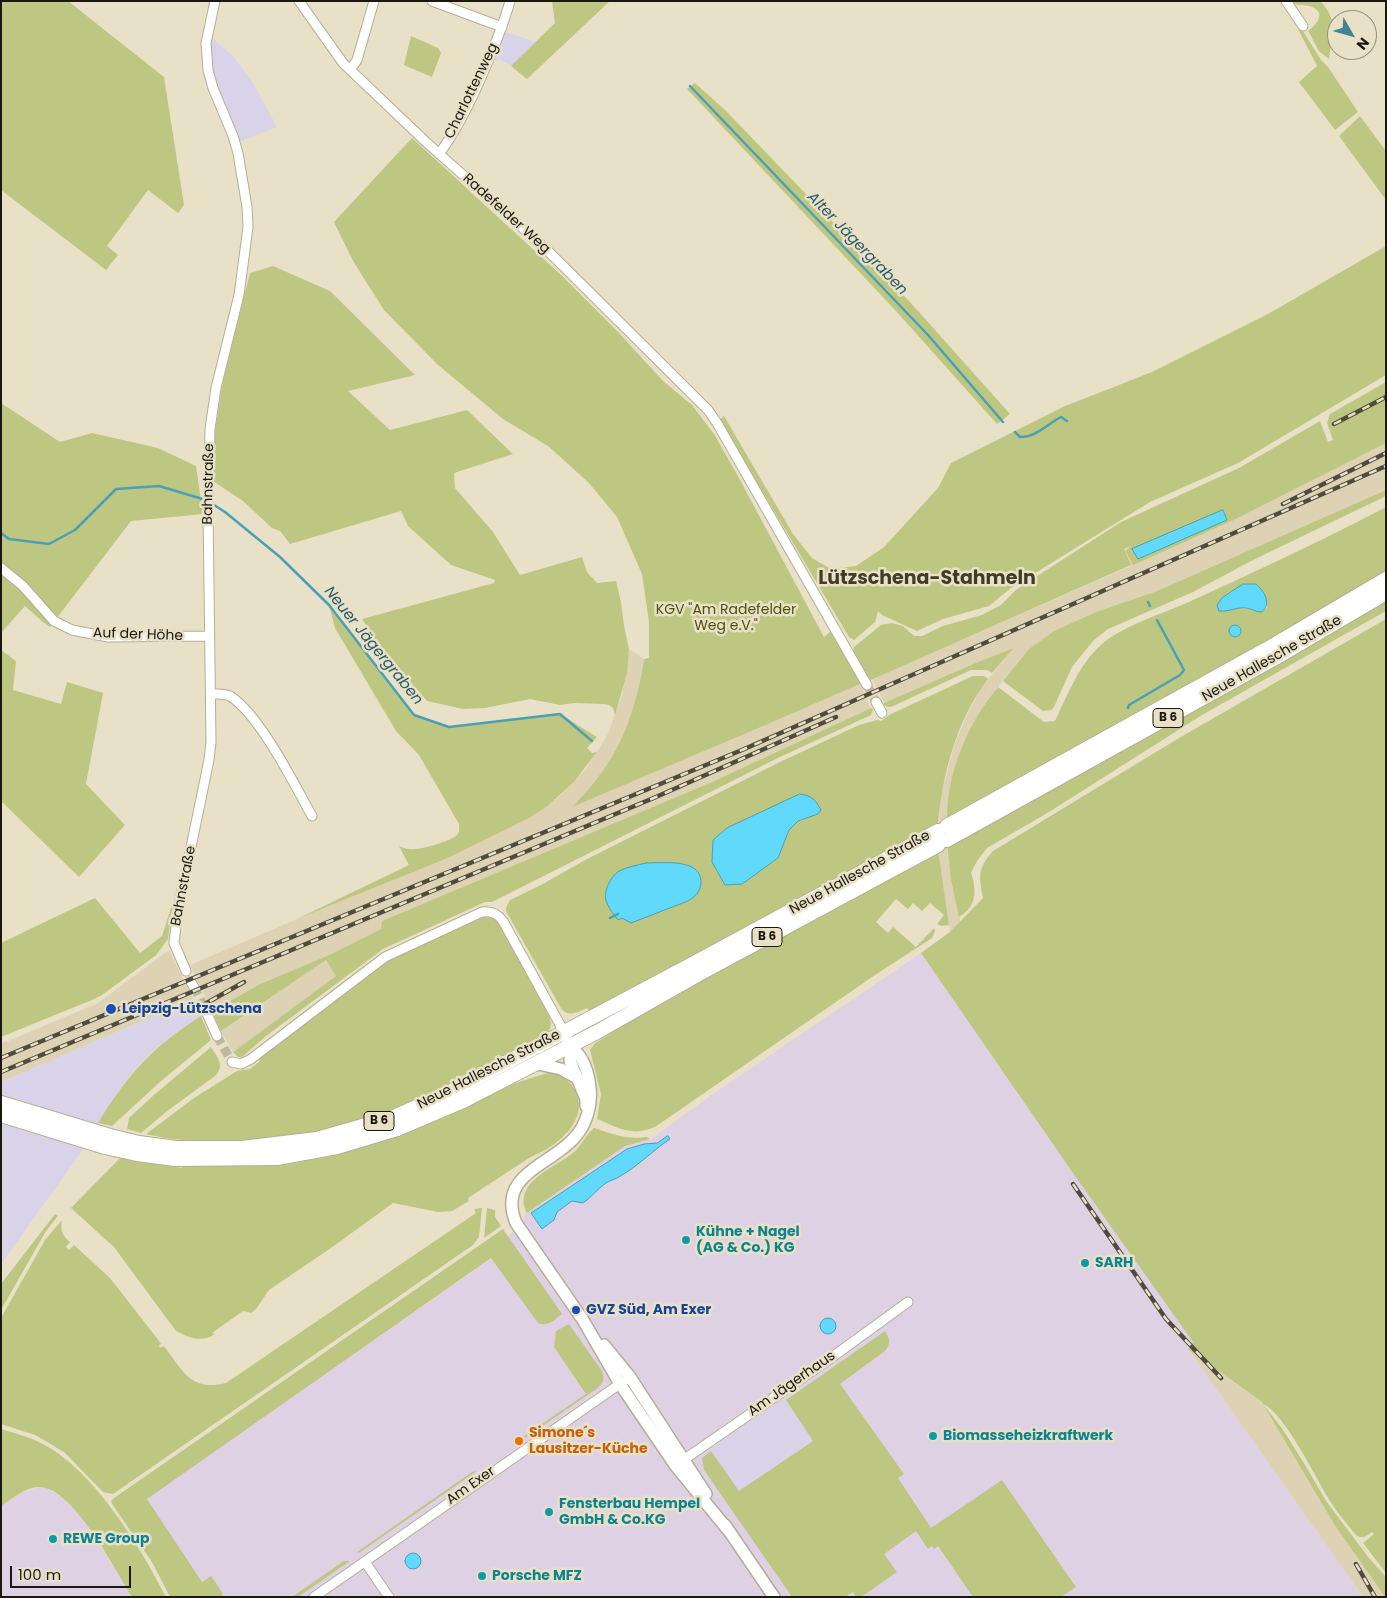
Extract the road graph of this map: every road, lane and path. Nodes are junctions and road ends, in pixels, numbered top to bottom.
1 (214, 1) edge
2 (299, 1) edge
3 (374, 1) edge
4 (432, 1) edge
5 (510, 1) edge
6 (1286, 1) edge
7 (1303, 26) dead end
8 (502, 27) junction
9 (350, 70) junction
10 (439, 154) junction
11 (1, 568) edge
12 (1386, 579) edge
13 (1386, 592) edge
14 (209, 636) junction
15 (867, 685) tunnel mouth
16 (211, 694) junction
17 (876, 702) tunnel mouth
18 (882, 713) dead end
19 (312, 816) dead end
20 (943, 835) junction
21 (186, 971) dead end
22 (205, 1009) tunnel mouth
23 (564, 1032) junction
24 (217, 1036) tunnel mouth
25 (571, 1046) junction
26 (232, 1062) dead end
27 (538, 1064) junction
28 (577, 1078) junction
29 (1, 1103) edge
30 (1, 1115) edge
31 (586, 1117) junction
32 (176, 1154) junction
33 (908, 1302) dead end
34 (625, 1380) junction
35 (680, 1462) junction
36 (365, 1562) junction
37 (314, 1597) edge
38 (389, 1597) edge
39 (774, 1597) edge

1 - 14 street, Bahnstraße
2 - 9 street, Radefelder Weg
3 - 9 street
4 - 8 street, Charlottenweg
5 - 8 street, Charlottenweg
6 - 7 street
8 - 10 street, Charlottenweg
9 - 10 street, Radefelder Weg
10 - 15 street, Radefelder Weg
11 - 14 street, Auf der Höhe
12 - 20 main road, Neue Hallesche Straße / B 6
13 - 20 main road, Neue Hallesche Straße / B 6
14 - 16 street, Bahnstraße
16 - 19 street
16 - 21 street, Bahnstraße
17 - 18 street
20 - 23 main road, Neue Hallesche Straße / B 6
20 - 25 main road, Neue Hallesche Straße / B 6
22 - 24 street
23 - 25 street
23 - 26 street
23 - 32 main road, Neue Hallesche Straße / B 6
25 - 27 main road, Neue Hallesche Straße / B 6
25 - 28 street
25 - 31 street
27 - 28 street
27 - 32 main road, Neue Hallesche Straße / B 6
28 - 31 street
29 - 32 main road, Neue Hallesche Straße / B 6
30 - 32 main road, Neue Hallesche Straße / B 6
31 - 34 street
33 - 35 street, Am Jägerhaus
34 - 35 street
34 - 36 street, Am Exer
35 - 39 street
36 - 37 street, Am Exer
36 - 38 street

